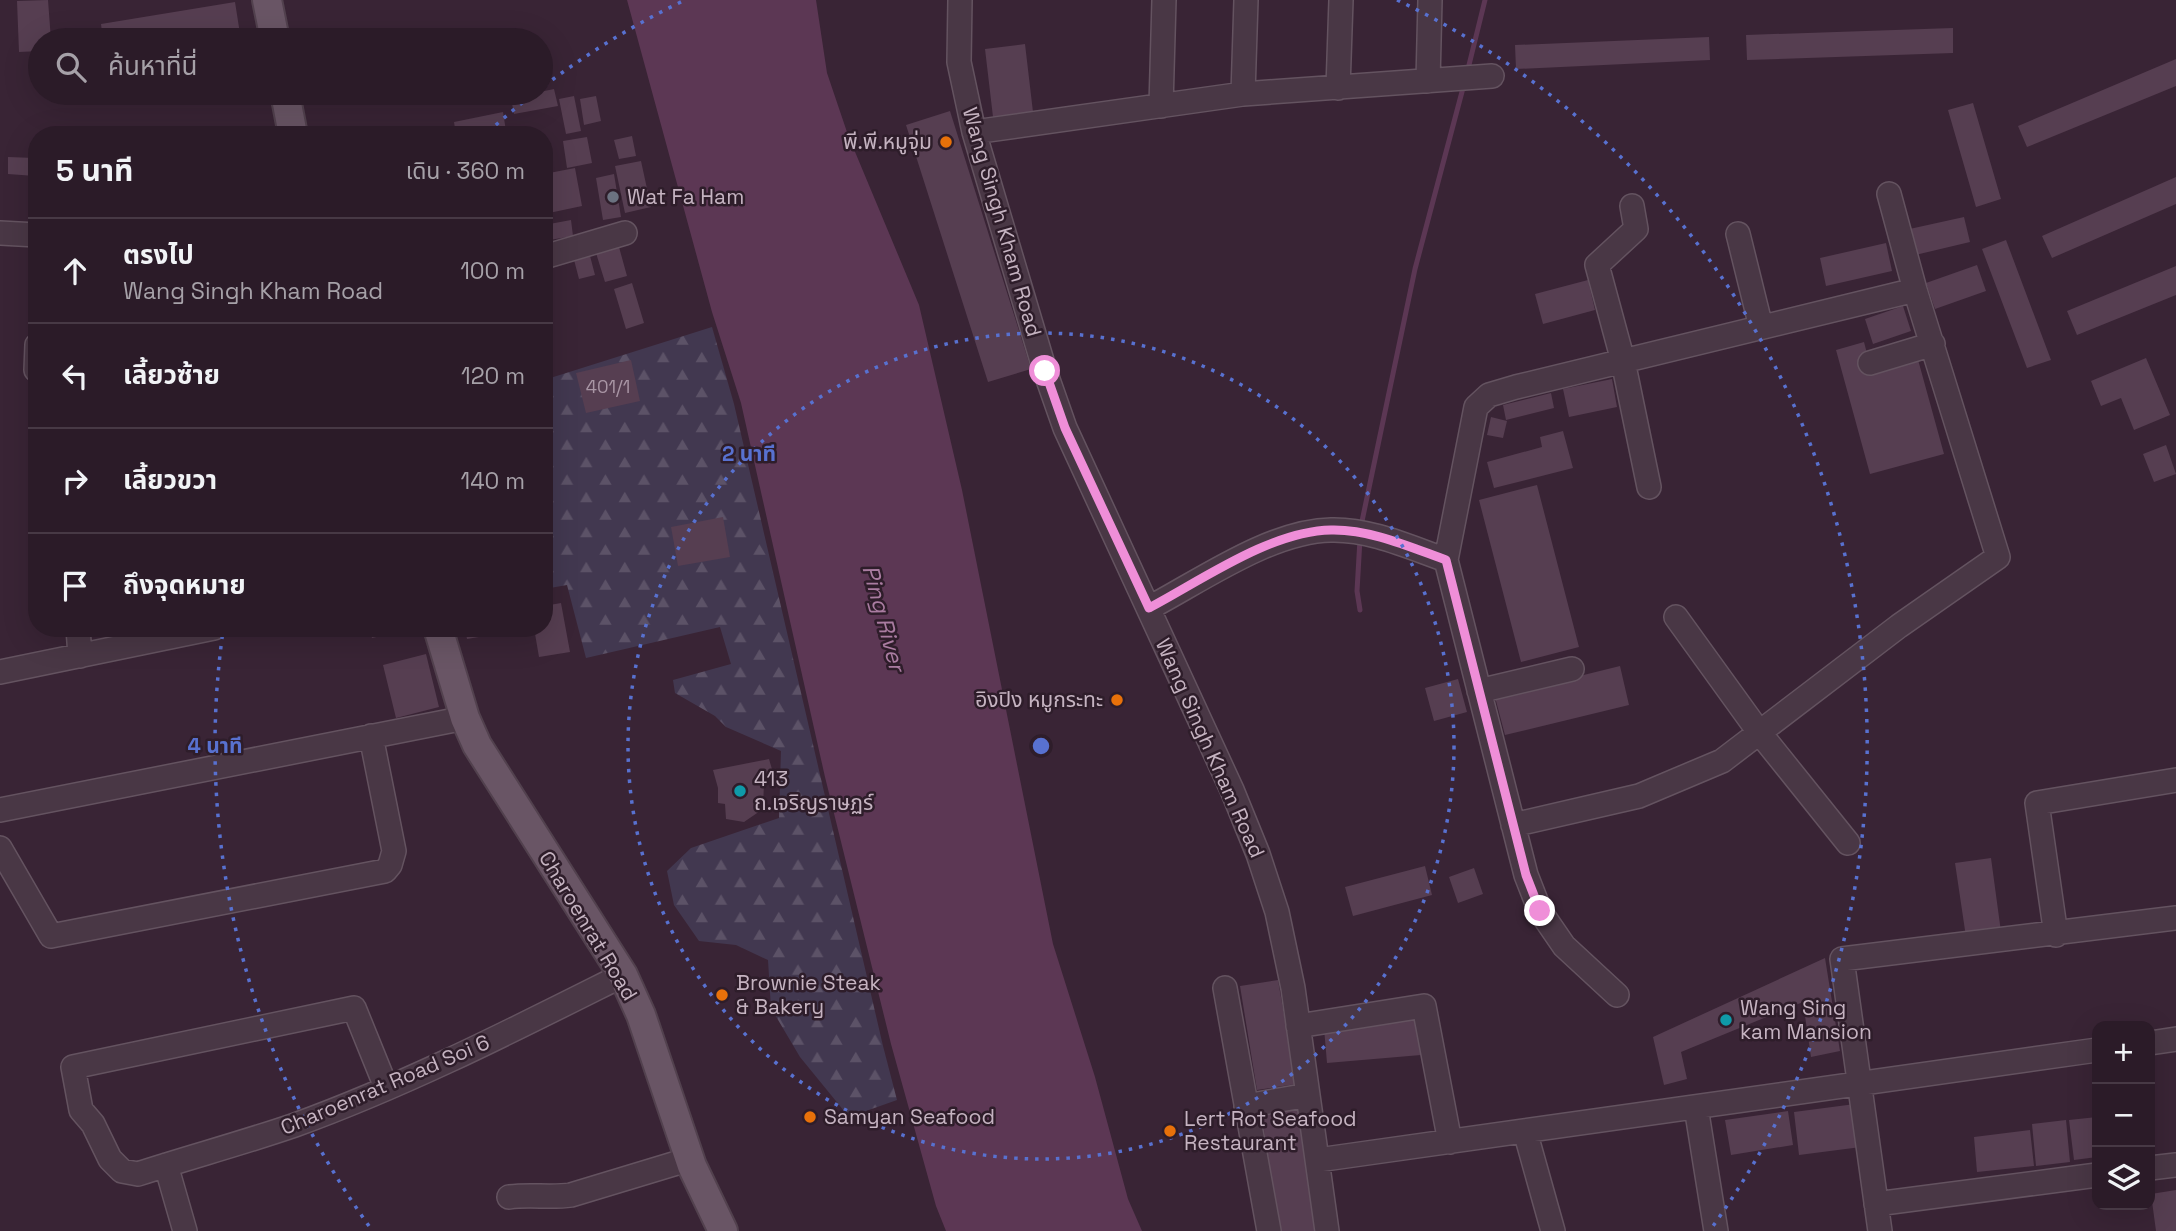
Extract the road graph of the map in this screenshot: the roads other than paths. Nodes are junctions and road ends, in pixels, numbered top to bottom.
1 (267, 0) edge
2 (960, 0) edge
3 (1164, 0) edge
4 (1246, 0) edge
5 (1341, 0) edge
6 (1430, 0) edge
7 (273, 28) edge
8 (1492, 76) dead end
9 (1428, 81) junction
10 (1338, 88) junction
11 (1243, 94) junction
12 (287, 105) edge
13 (1161, 106) junction
14 (291, 126) edge
15 (974, 132) junction
16 (1889, 194) dead end
17 (1632, 206) dead end
18 (0, 233) edge
19 (625, 233) dead end
20 (1738, 234) dead end
21 (28, 235) edge
22 (553, 254) edge
23 (1915, 290) junction
24 (1761, 327) junction
25 (1933, 344) junction
26 (1623, 361) junction
27 (1870, 363) dead end
28 (1649, 487) dead end
29 (1446, 560) junction
30 (1149, 608) junction
31 (1676, 617) dead end
32 (79, 637) edge
33 (171, 637) edge
34 (441, 637) edge
35 (80, 656) junction
36 (1572, 669) dead end
37 (0, 672) edge
38 (1479, 691) junction
39 (465, 718) junction
40 (1759, 732) junction
41 (371, 736) junction
42 (2176, 780) edge
43 (0, 810) edge
44 (1513, 825) junction
45 (1848, 843) dead end
46 (0, 848) edge
47 (2176, 918) edge
48 (2056, 935) junction
49 (623, 975) junction
50 (1225, 988) dead end
51 (1617, 995) dead end
52 (1298, 1026) junction
53 (2176, 1040) edge
54 (2155, 1042) edge
55 (2092, 1051) edge
56 (1859, 1082) junction
57 (386, 1087) junction
58 (1308, 1095) junction
59 (1246, 1106) junction
60 (1696, 1107) junction
61 (1525, 1131) junction
62 (1450, 1142) junction
63 (690, 1158) junction
64 (1318, 1160) junction
65 (166, 1165) junction
66 (2176, 1165) edge
67 (2155, 1167) edge
68 (2092, 1176) edge
69 (509, 1197) dead end
70 (1876, 1204) junction
71 (185, 1231) edge
72 (723, 1231) edge
73 (1269, 1231) edge
74 (1327, 1231) edge
75 (1553, 1231) edge
76 (1716, 1231) edge
77 (1880, 1231) edge

1 - 7 main road
2 - 15 street, Wang Singh Kham Road
3 - 13 street
4 - 11 street
5 - 10 street
6 - 9 street
8 - 9 street
9 - 10 street
10 - 11 street
11 - 13 street
12 - 14 main road
13 - 15 street
15 - 30 street, Wang Singh Kham Road
16 - 23 street
17 - 26 street
18 - 21 street
19 - 22 street
20 - 24 street
23 - 24 street
23 - 25 street
24 - 26 street
25 - 27 street
25 - 40 street
26 - 28 street
26 - 29 street
29 - 30 street
29 - 38 street
30 - 52 street, Wang Singh Kham Road
31 - 40 street
32 - 35 street
33 - 35 street
34 - 39 main road, Charoenrat Road
35 - 37 street
36 - 38 street
38 - 44 street
39 - 41 street
39 - 49 main road, Charoenrat Road
40 - 44 street
40 - 45 street
41 - 43 street
41 - 46 street
42 - 48 street
44 - 51 street
47 - 48 street
48 - 56 street
49 - 57 street, Charoenrat Road Soi 6
49 - 63 main road, Charoenrat Road
50 - 59 street
52 - 58 street, Wang Singh Kham Road
52 - 62 street
53 - 54 street
55 - 56 street
56 - 60 street
56 - 70 street
57 - 65 street, Charoenrat Road Soi 6
57 - 65 street, Charoenrat Road Soi 6
58 - 59 street
58 - 64 street, Wang Singh Kham Road
59 - 73 street
60 - 61 street
60 - 76 street
61 - 62 street
61 - 75 street
62 - 64 street
63 - 69 street
63 - 72 main road, Charoenrat Road
64 - 74 street, Wang Singh Kham Road
65 - 71 street
66 - 67 street
68 - 70 street
70 - 77 street

